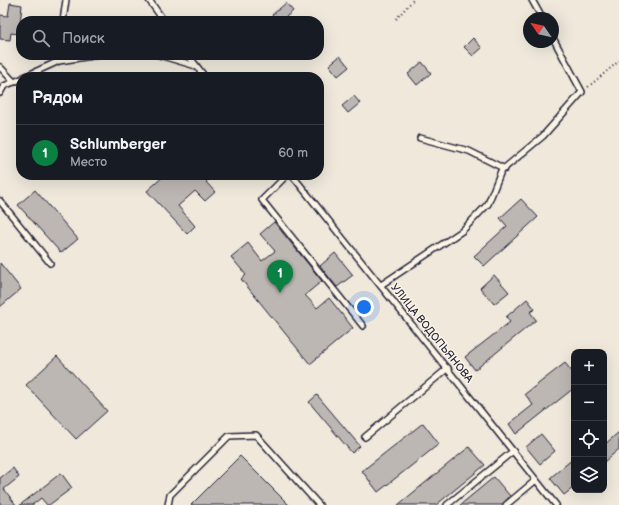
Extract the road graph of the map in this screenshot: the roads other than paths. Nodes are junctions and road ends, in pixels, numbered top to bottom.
1 (66, 0) edge
2 (149, 0) edge
3 (532, 0) edge
4 (539, 12) edge
5 (64, 16) edge
6 (160, 16) edge
7 (558, 48) edge
8 (65, 60) edge
9 (176, 60) edge
10 (192, 60) edge
11 (58, 61) joint
12 (196, 66) junction
13 (0, 67) edge
14 (35, 72) edge
15 (201, 72) edge
16 (14, 82) joint
17 (0, 93) edge
18 (420, 138) dead end
19 (505, 168) junction
20 (282, 180) edge
21 (296, 180) edge
22 (0, 201) edge
23 (50, 263) dead end
24 (381, 285) junction
25 (363, 326) dead end
26 (448, 368) junction
27 (365, 437) dead end
28 (514, 451) junction
29 (536, 480) junction
30 (168, 505) edge
31 (319, 505) edge
32 (447, 505) edge
33 (506, 505) edge
34 (556, 505) edge

1 - 5 lane
2 - 6 lane
3 - 4 lane
7 - 19 lane
8 - 11 lane
9 - 12 lane
10 - 12 lane
11 - 14 lane
12 - 15 lane
13 - 16 lane
16 - 17 lane
18 - 19 lane
19 - 24 lane
20 - 25 lane
21 - 24 lane, УЛИЦА ВОДОПЬЯНОВА
22 - 23 lane
24 - 26 lane, УЛИЦА ВОДОПЬЯНОВА
26 - 27 lane
26 - 28 lane, УЛИЦА ВОДОПЬЯНОВА
28 - 29 lane, УЛИЦА ВОДОПЬЯНОВА
28 - 32 lane
29 - 33 lane
29 - 34 lane, УЛИЦА ВОДОПЬЯНОВА
30 - 31 lane

